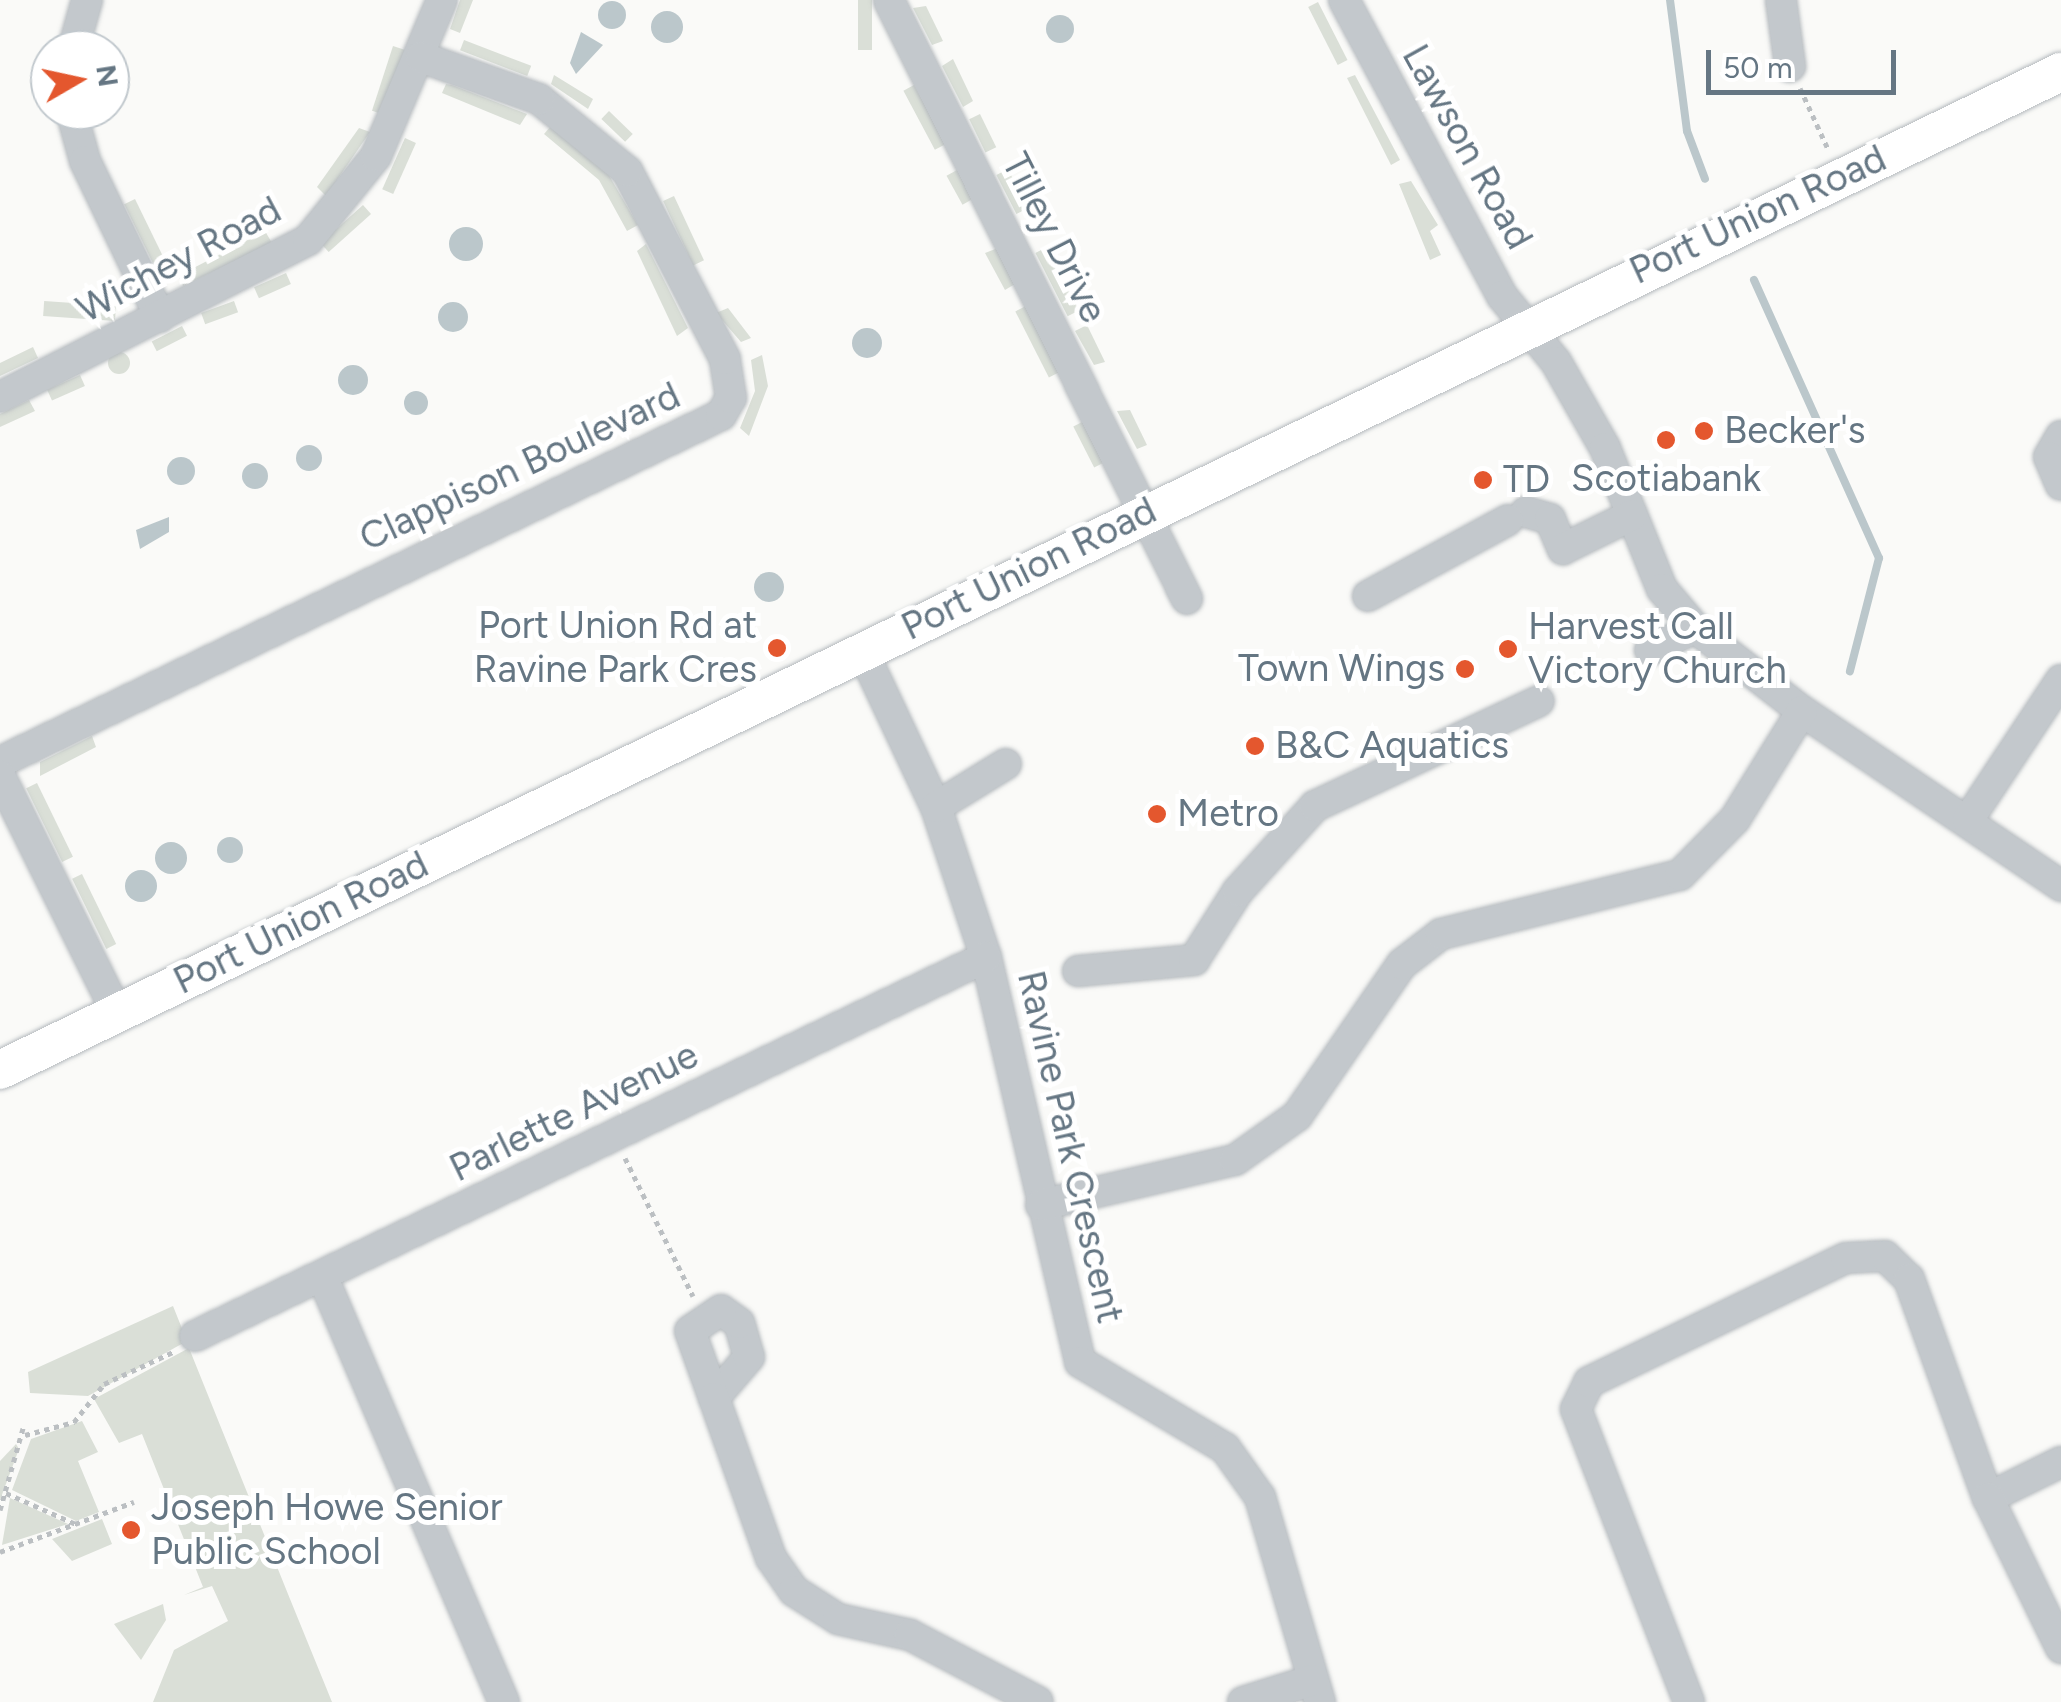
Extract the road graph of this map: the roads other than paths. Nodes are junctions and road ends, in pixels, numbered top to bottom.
1 (87, 0) edge
2 (442, 0) edge
3 (890, 0) edge
4 (1344, 0) edge
5 (1781, 0) edge
6 (79, 30) edge
7 (421, 57) junction
8 (1790, 66) road end
9 (2061, 72) edge
10 (77, 130) edge
11 (160, 317) junction
12 (1529, 326) junction
13 (0, 397) edge
14 (2061, 436) edge
15 (2061, 485) edge
16 (1146, 512) junction
17 (1632, 515) junction
18 (1368, 596) dead end
19 (1187, 599) dead end
20 (1694, 628) junction
21 (862, 650) junction
22 (1650, 650) dead end
23 (2061, 680) edge
24 (1539, 701) dead end
25 (1802, 711) junction
26 (0, 762) edge
27 (1006, 764) dead end
28 (0, 776) edge
29 (936, 807) junction
30 (1968, 820) junction
31 (2061, 886) edge
32 (986, 957) junction
33 (1078, 971) dead end
34 (117, 1013) junction
35 (0, 1070) edge
36 (1042, 1205) junction
37 (323, 1278) junction
38 (195, 1336) road end
39 (714, 1398) junction
40 (2061, 1462) edge
41 (1988, 1498) junction
42 (2061, 1648) edge
43 (1316, 1691) edge
44 (504, 1702) edge
45 (1038, 1702) edge
46 (1242, 1702) edge
47 (1689, 1702) edge

1 - 6 street
2 - 7 street, Wichey Road
3 - 16 street, Tilley Drive
4 - 12 street, Lawson Road
5 - 8 street
7 - 11 street, Wichey Road
7 - 26 street, Clappison Boulevard
9 - 12 main road, Port Union Road
10 - 11 street
11 - 13 street, Wichey Road
12 - 16 main road, Port Union Road
12 - 17 street, Lawson Road
14 - 15 street
16 - 19 street, Tilley Drive
16 - 21 main road, Port Union Road
17 - 18 street
17 - 20 street, Lawson Road
20 - 22 street
20 - 25 street, Lawson Road
21 - 29 street, Ravine Park Crescent
21 - 34 main road, Port Union Road
23 - 30 street
24 - 33 street
25 - 30 street, Lawson Road
25 - 36 street
27 - 29 street
28 - 34 street
29 - 32 street, Ravine Park Crescent
30 - 31 street, Lawson Road
32 - 36 street, Ravine Park Crescent
32 - 37 street, Parlette Avenue
34 - 35 main road, Port Union Road
36 - 43 street, Ravine Park Crescent
37 - 38 street, Parlette Avenue
37 - 44 street
39 - 39 street
39 - 45 street
40 - 41 street
41 - 42 street
41 - 47 street
43 - 46 street

